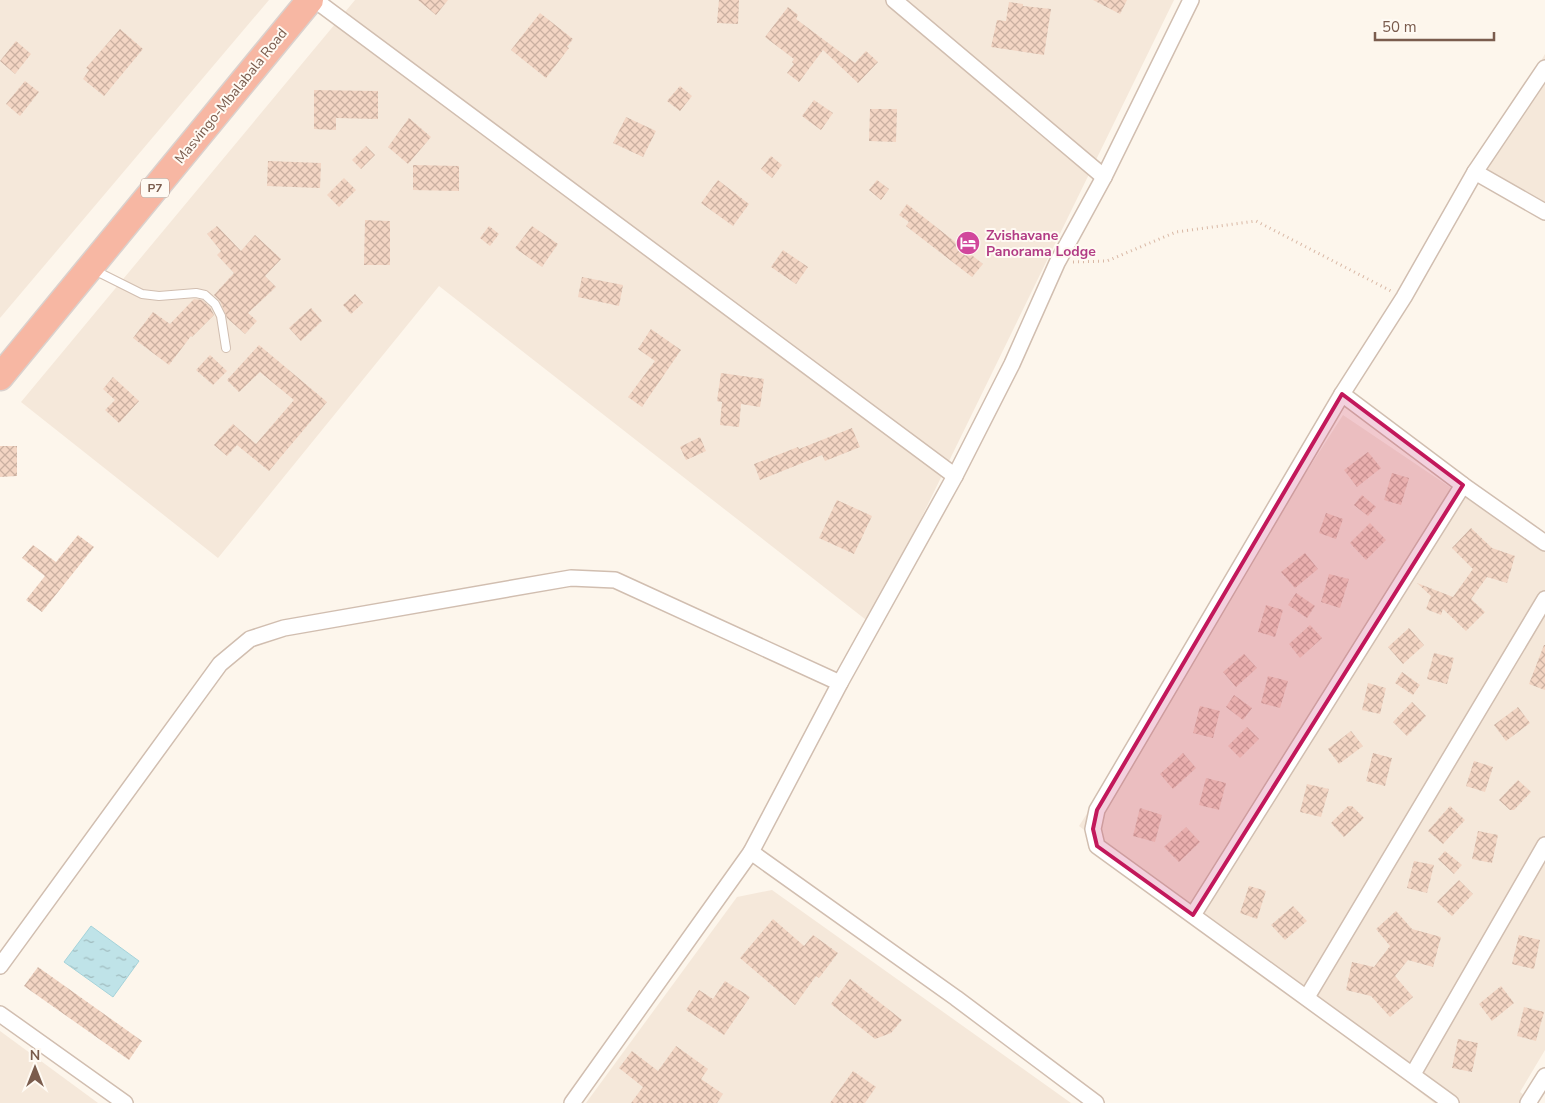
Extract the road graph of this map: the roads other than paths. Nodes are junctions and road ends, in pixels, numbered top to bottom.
1 (310, 0) edge
2 (315, 0) edge
3 (894, 0) edge
4 (1191, 0) edge
5 (1545, 68) edge
6 (1475, 172) junction
7 (1104, 176) junction
8 (1545, 212) edge
9 (90, 268) junction
10 (226, 348) dead end
11 (0, 377) edge
12 (1342, 394) junction
13 (955, 476) junction
14 (1463, 485) junction
15 (1545, 543) edge
16 (1545, 599) edge
17 (840, 683) junction
18 (1545, 845) edge
19 (750, 852) junction
20 (1193, 915) junction
21 (0, 966) edge
22 (1307, 997) junction
23 (0, 1014) edge
24 (1413, 1074) junction
25 (1545, 1076) edge
26 (125, 1103) edge
27 (572, 1103) edge
28 (1096, 1103) edge
29 (1452, 1103) edge
30 (1528, 1103) edge

1 - 9 highway, Masvingo-Mbalabala Road / P7
2 - 13 street
3 - 7 street
4 - 7 street
5 - 6 street
6 - 8 street
6 - 12 street
7 - 13 street
9 - 10 lane
9 - 11 highway, Masvingo-Mbalabala Road / P7
12 - 14 street
12 - 20 street
13 - 17 street
14 - 15 street
14 - 20 street
16 - 22 street
17 - 19 street
17 - 21 street
18 - 24 street
19 - 27 street
19 - 28 street
20 - 22 street
22 - 24 street
23 - 26 street
24 - 29 street
25 - 30 street

